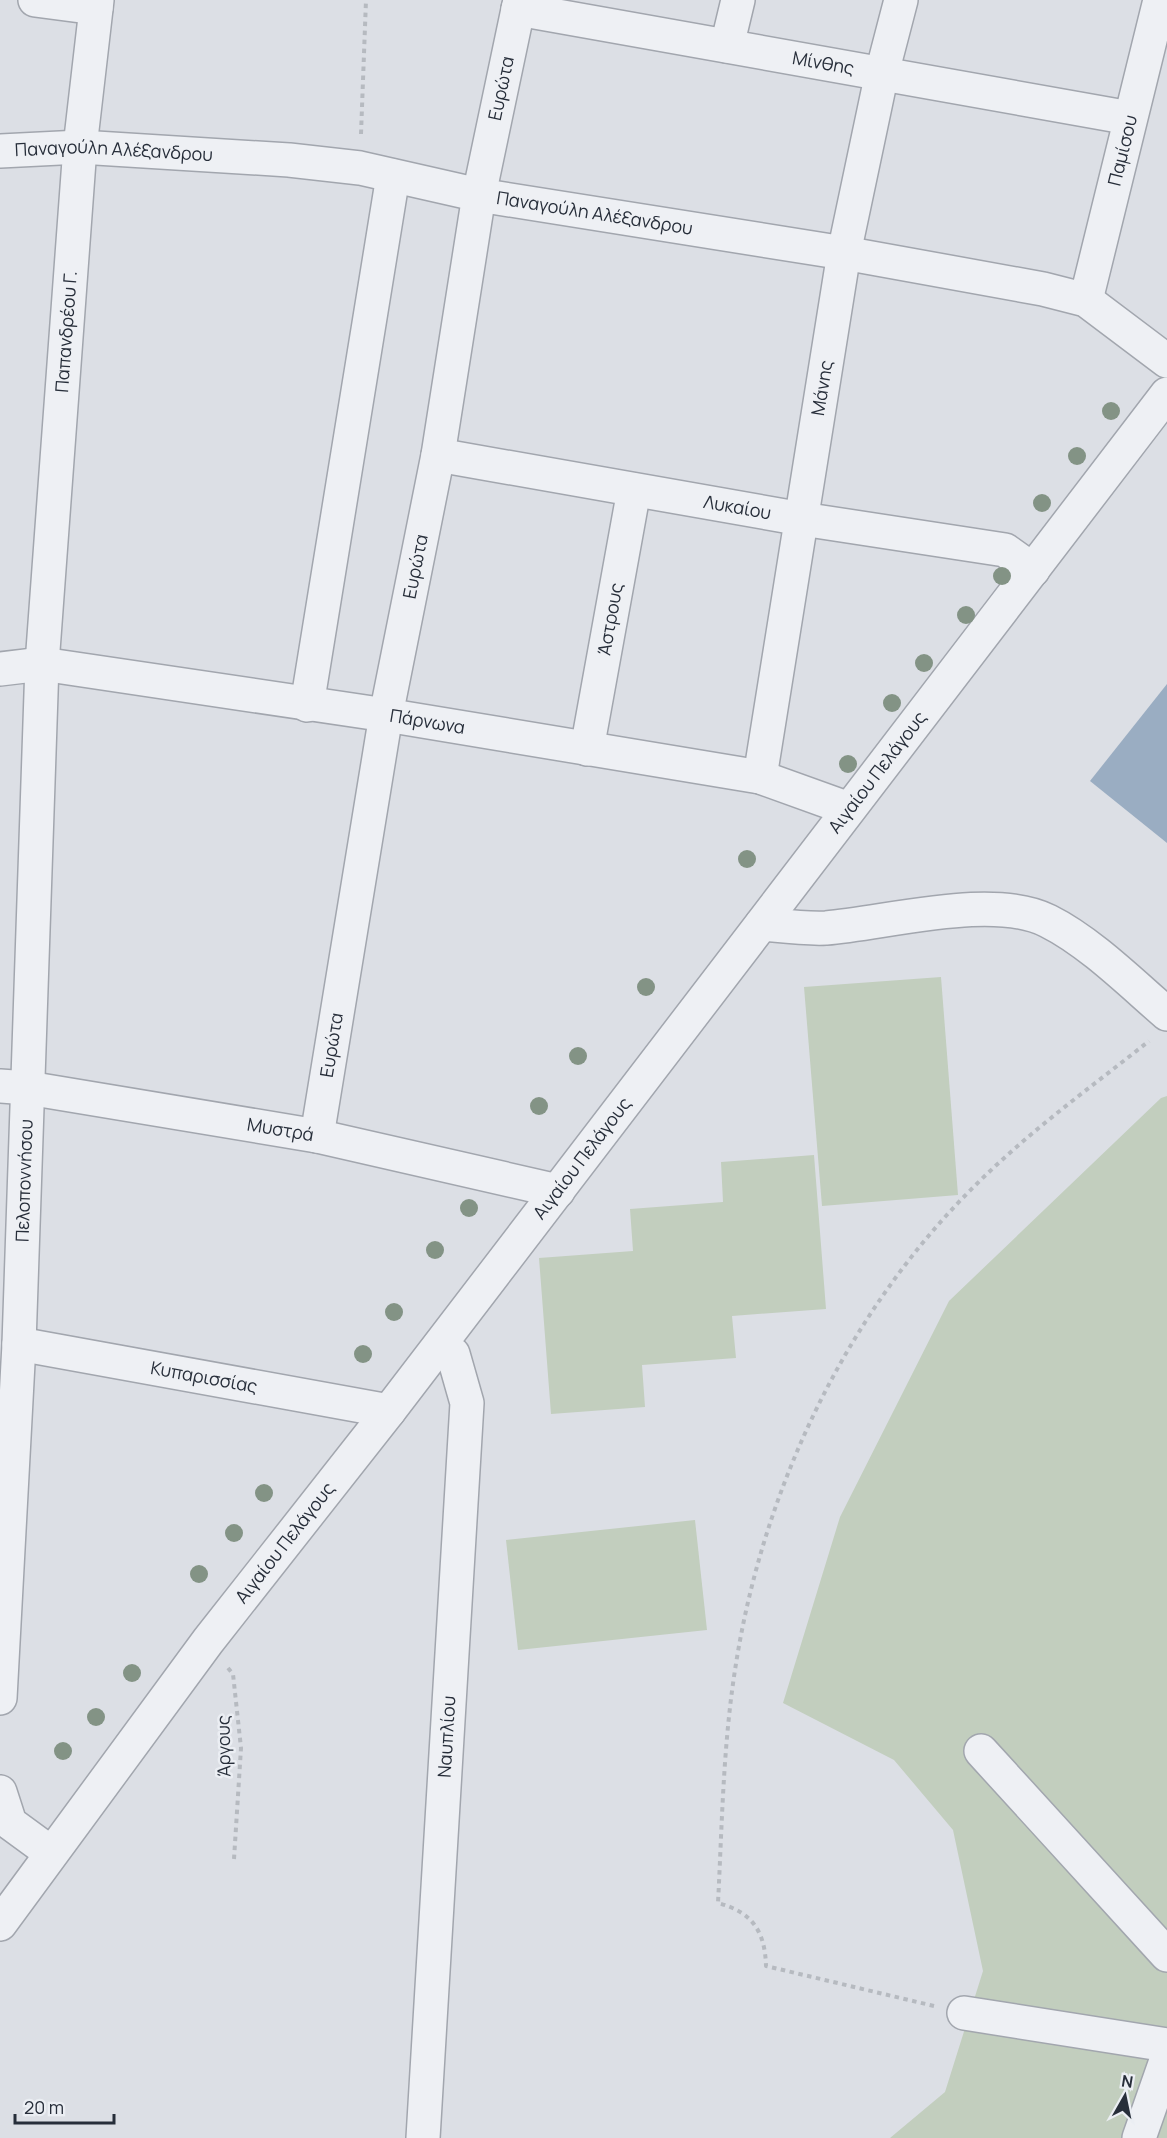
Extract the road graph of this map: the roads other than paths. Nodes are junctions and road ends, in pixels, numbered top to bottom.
1 (35, 0) edge
2 (738, 0) edge
3 (901, 0) edge
4 (1160, 0) edge
5 (96, 4) edge
6 (519, 5) edge
7 (727, 46) junction
8 (882, 73) junction
9 (1130, 118) junction
10 (80, 147) junction
11 (0, 151) edge
12 (393, 176) junction
13 (478, 195) junction
14 (844, 253) junction
15 (1086, 300) junction
16 (1167, 361) edge
17 (1167, 394) edge
18 (438, 455) junction
19 (634, 490) junction
20 (802, 519) junction
21 (1032, 570) junction
22 (42, 664) junction
23 (0, 669) edge
24 (307, 705) junction
25 (386, 715) junction
26 (587, 749) junction
27 (759, 777) junction
28 (849, 809) junction
29 (762, 924) junction
30 (1162, 1024) edge
31 (14, 1087) edge
32 (317, 1136) junction
33 (558, 1191) junction
34 (19, 1344) junction
35 (440, 1345) junction
36 (7, 1409) edge
37 (389, 1411) junction
38 (0, 1676) edge
39 (0, 1698) edge
40 (981, 1751) dead end
41 (0, 1792) edge
42 (51, 1853) junction
43 (0, 1924) edge
44 (1167, 1955) edge
45 (964, 2013) road end
46 (1167, 2045) edge
47 (1167, 2058) edge
48 (423, 2138) edge
49 (1139, 2138) edge

1 - 5 street
2 - 7 street
3 - 8 street, Μάνης
4 - 9 street, Παμίσου
5 - 10 street, Παπανδρέου Γ.
6 - 7 street, Μίνθης
6 - 13 street, Ευρώτα
7 - 8 street, Μίνθης
8 - 9 street, Μίνθης
8 - 14 street, Μάνης
9 - 15 street, Παμίσου
10 - 11 street, Παναγούλη Αλέξανδρου
10 - 12 street, Παναγούλη Αλέξανδρου
10 - 22 street, Παπανδρέου Γ.
12 - 13 street, Παναγούλη Αλέξανδρου
12 - 24 street
13 - 14 street, Παναγούλη Αλέξανδρου
13 - 18 street, Ευρώτα
14 - 15 street, Παναγούλη Αλέξανδρου
14 - 20 street, Μάνης
15 - 16 street, Παναγούλη Αλέξανδρου
17 - 21 street, Αιγαίου Πελάγους
18 - 19 street, Λυκαίου
18 - 25 street, Ευρώτα
19 - 20 street, Λυκαίου
19 - 26 street, Άστρους
20 - 21 street, Λυκαίου
20 - 27 street, Μάνης
21 - 28 street, Αιγαίου Πελάγους
22 - 23 street, Πάρνωνα
22 - 24 street, Πάρνωνα
22 - 31 street, Πελοποννήσου
24 - 25 street, Πάρνωνα
25 - 26 street, Πάρνωνα
25 - 32 street, Ευρώτα
26 - 27 street, Πάρνωνα
27 - 28 street, Πάρνωνα
28 - 29 street, Αιγαίου Πελάγους
29 - 30 street
29 - 33 street, Αιγαίου Πελάγους
31 - 32 street, Μυστρά
31 - 34 street, Πελοποννήσου
32 - 33 street, Μυστρά
33 - 35 street, Αιγαίου Πελάγους
34 - 36 street, Πελοποννήσου
34 - 37 street, Κυπαρισσίας
35 - 37 street, Αιγαίου Πελάγους
35 - 48 street, Ναυπλίου
36 - 38 street, Πελοποννήσου
37 - 42 street, Αιγαίου Πελάγους
38 - 39 street, Πελοποννήσου
40 - 44 street
41 - 42 street
42 - 43 street, Αιγαίου Πελάγους
45 - 46 street
47 - 49 street

